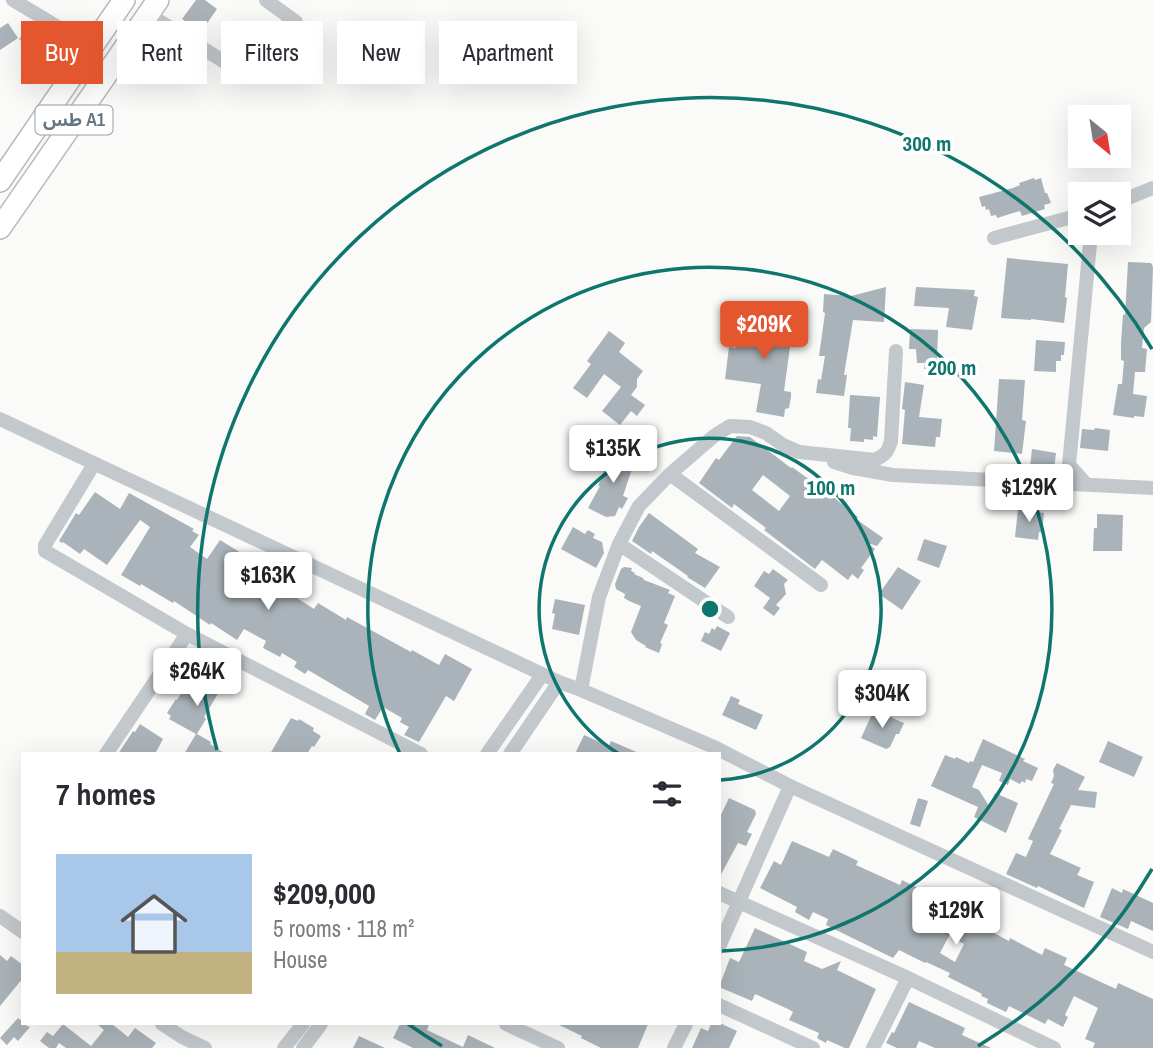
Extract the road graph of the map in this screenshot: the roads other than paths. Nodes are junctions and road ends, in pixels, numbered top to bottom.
1 (13, 0) edge
2 (124, 0) edge
3 (266, 0) edge
4 (153, 7) edge
5 (48, 21) edge
6 (295, 21) edge
7 (103, 30) edge
8 (221, 57) edge
9 (65, 84) edge
10 (1, 176) edge
11 (1153, 188) edge
12 (1131, 197) edge
13 (1068, 218) edge
14 (0, 228) edge
15 (994, 238) dead end
16 (1090, 245) edge
17 (896, 351) dead end
18 (0, 419) edge
19 (799, 452) junction
20 (93, 464) junction
21 (670, 474) junction
22 (1086, 484) junction
23 (1153, 488) edge
24 (619, 544) junction
25 (821, 585) dead end
26 (727, 617) dead end
27 (187, 634) junction
28 (542, 675) junction
29 (559, 682) junction
30 (581, 690) junction
31 (107, 752) edge
32 (417, 752) edge
33 (488, 752) edge
34 (511, 752) edge
35 (790, 786) junction
36 (721, 894) edge
37 (738, 901) junction
38 (0, 916) edge
39 (21, 931) edge
40 (721, 942) edge
41 (1153, 952) edge
42 (908, 978) junction
43 (721, 1005) edge
44 (164, 1025) edge
45 (300, 1025) edge
46 (320, 1025) edge
47 (508, 1025) edge
48 (685, 1025) edge
49 (205, 1048) edge
50 (284, 1048) edge
51 (303, 1048) edge
52 (558, 1048) edge
53 (674, 1048) edge
54 (813, 1048) edge
55 (873, 1048) edge
56 (1054, 1048) edge

1 - 5 street
2 - 7 highway, طس A1
3 - 6 street
4 - 8 street
4 - 14 highway, طس A1
9 - 10 highway, طس A1
11 - 12 street
13 - 15 street
16 - 22 street
17 - 19 street
18 - 20 street
19 - 21 street
19 - 22 street
20 - 27 street
20 - 28 street
21 - 24 street
21 - 25 street
22 - 23 street
24 - 26 street
24 - 30 street
27 - 31 street
27 - 32 street
28 - 29 street
28 - 33 street
29 - 30 street
29 - 34 street
30 - 35 street
35 - 37 street
35 - 41 street
36 - 37 street
37 - 40 street
37 - 42 street
38 - 39 street
42 - 55 street
42 - 56 street
43 - 54 street
44 - 49 street
45 - 50 street
46 - 51 street
47 - 52 street
48 - 53 street

